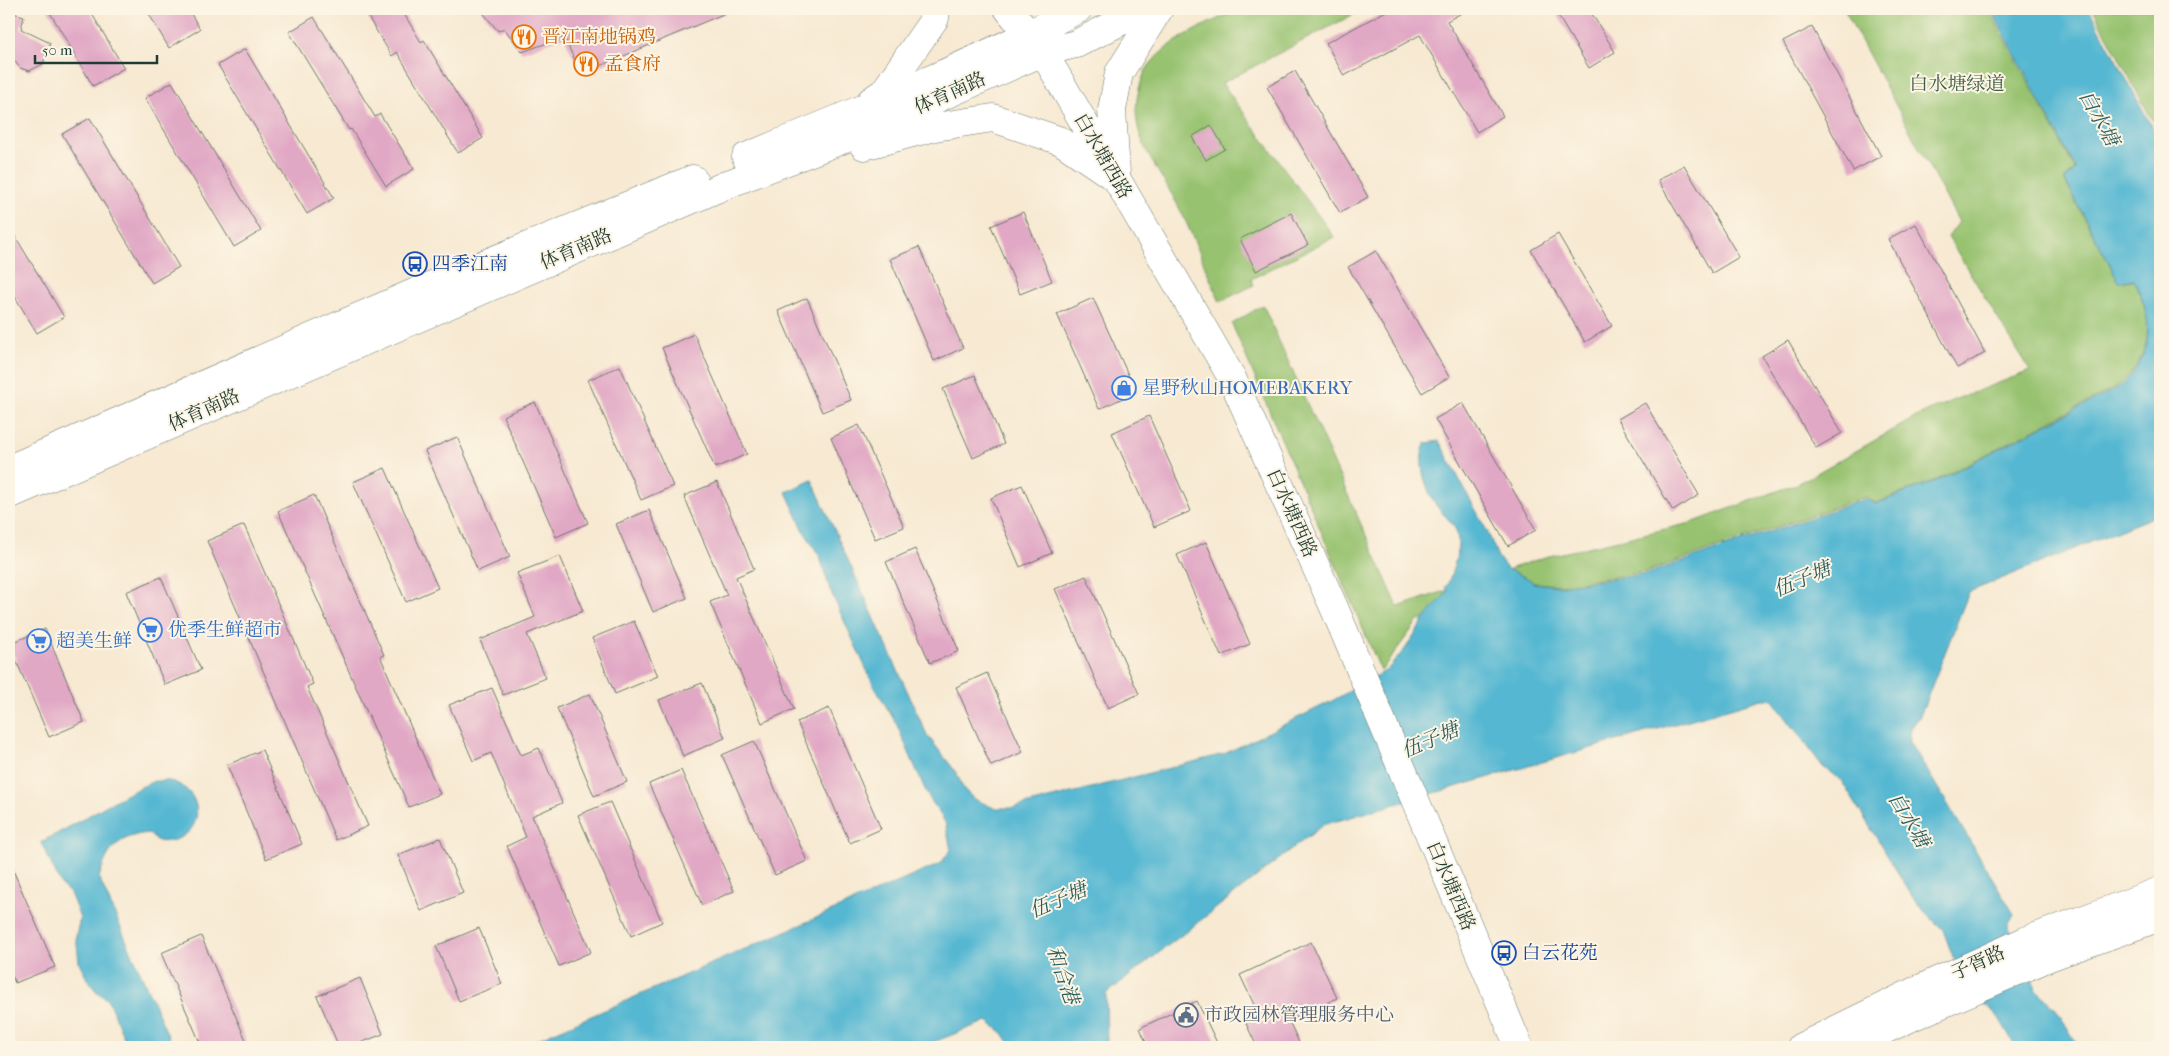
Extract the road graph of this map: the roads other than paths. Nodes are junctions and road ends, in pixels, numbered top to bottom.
1 (936, 9) edge
2 (1008, 9) edge
3 (1078, 9) edge
4 (1145, 9) edge
5 (1159, 9) edge
6 (1036, 44) junction
7 (853, 114) junction
8 (822, 148) junction
9 (1117, 180) junction
10 (9, 469) edge
11 (9, 496) edge
12 (2160, 891) edge
13 (2160, 916) edge
14 (2031, 952) junction
15 (1966, 981) junction
16 (1520, 1047) edge
17 (1801, 1047) edge
18 (1848, 1047) edge

1 - 7 street
2 - 6 street, 白水塘西路
3 - 6 street, 体育南路
4 - 6 street, 体育南路
5 - 9 street
6 - 7 street, 体育南路
6 - 8 street, 体育南路
6 - 9 street, 白水塘西路
7 - 10 street, 体育南路
8 - 9 street
8 - 11 street, 体育南路
9 - 16 street, 白水塘西路
12 - 14 street, 子胥路
13 - 14 street, 子胥路
14 - 15 street, 子胥路
15 - 17 street, 子胥路
15 - 18 street, 子胥路

